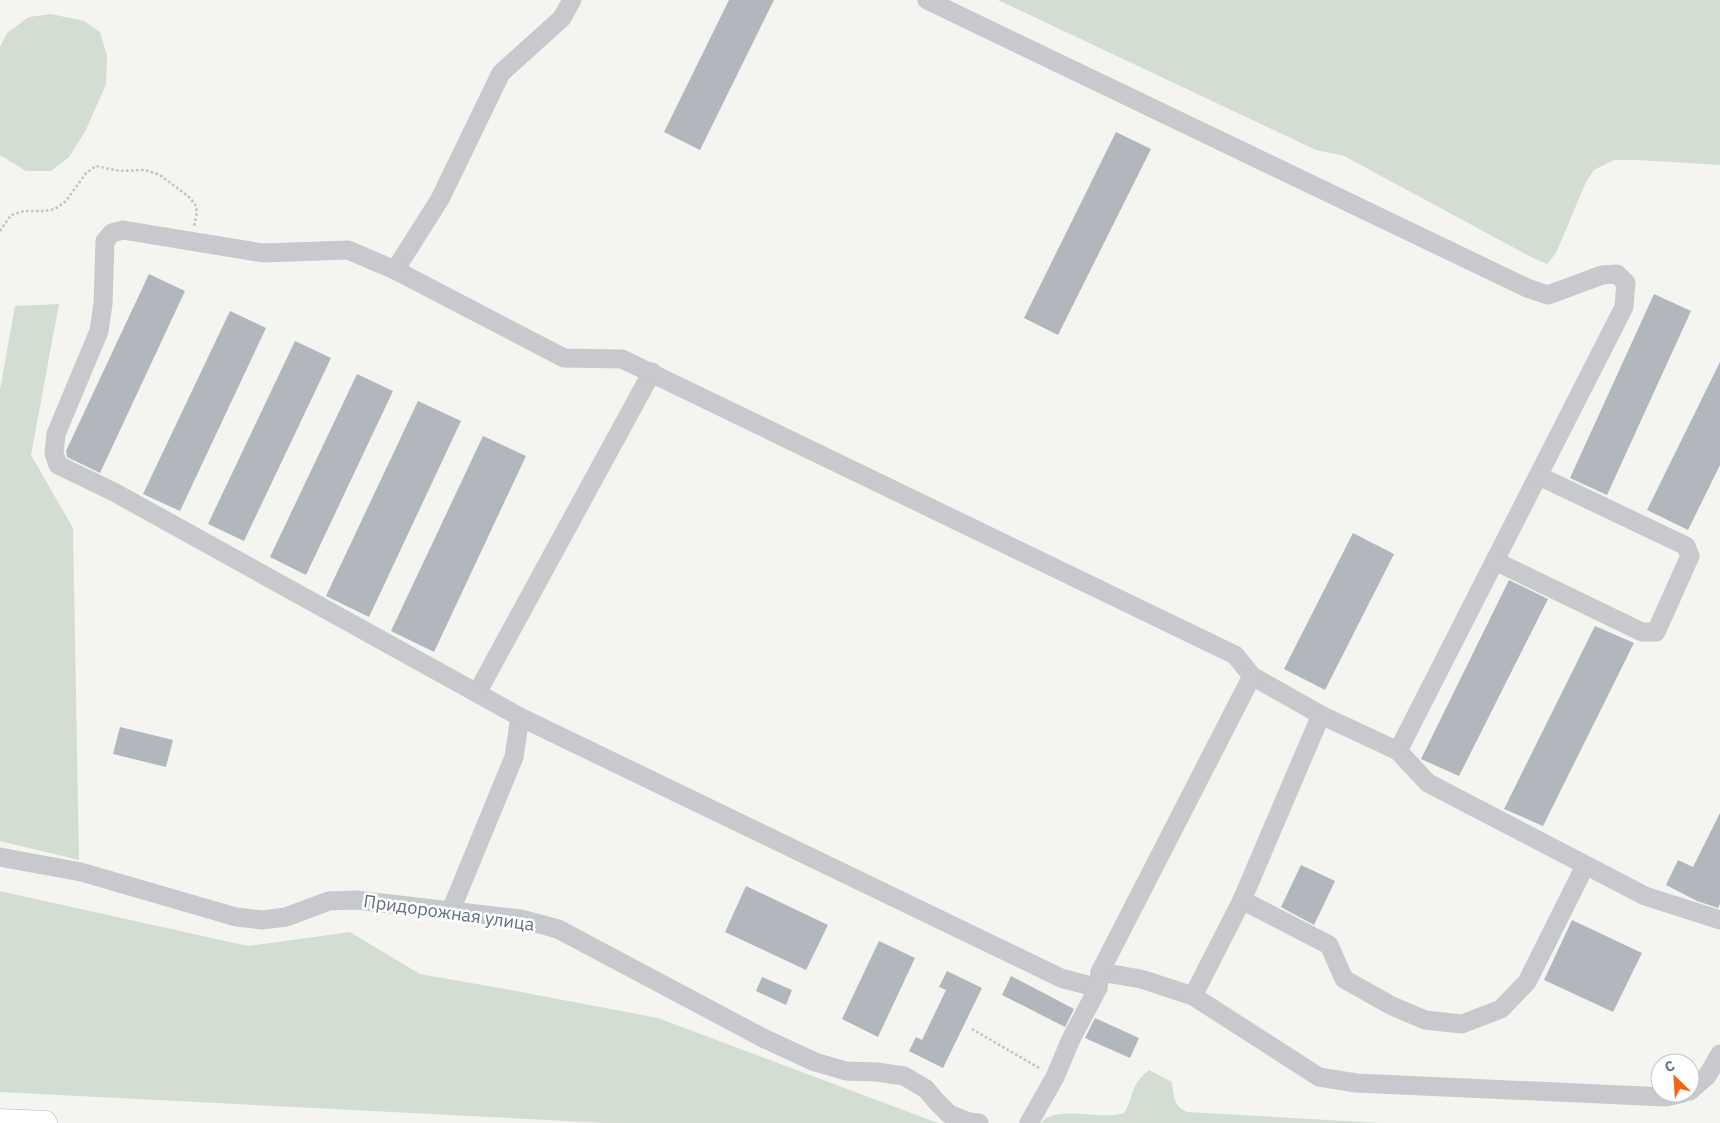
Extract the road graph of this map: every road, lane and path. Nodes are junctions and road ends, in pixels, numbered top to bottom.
1 (572, 0) edge
2 (927, 0) edge
3 (0, 231) edge
4 (200, 242) junction
5 (395, 270) junction
6 (652, 372) junction
7 (1538, 476) junction
8 (1495, 561) junction
9 (1252, 676) junction
10 (477, 693) junction
11 (1321, 715) junction
12 (520, 717) junction
13 (1398, 751) junction
14 (0, 857) edge
15 (1585, 866) junction
16 (1242, 900) junction
17 (451, 910) junction
18 (1720, 920) edge
19 (1099, 980) junction
20 (1193, 996) junction
21 (972, 1028) dead end
22 (1720, 1054) edge
23 (1055, 1077) junction
24 (1700, 1082) edge
25 (1650, 1096) edge
26 (0, 1121) edge
27 (45, 1123) edge
28 (979, 1123) edge
29 (1029, 1123) edge

1 - 5 street
2 - 7 street
3 - 4 path
4 - 5 street
4 - 10 street
5 - 6 street
6 - 9 street
6 - 10 street
7 - 8 street
7 - 8 street
8 - 13 street
9 - 11 street
9 - 19 street
10 - 12 street
11 - 13 street
11 - 16 street
12 - 17 street
12 - 19 street
13 - 15 street
14 - 17 street, Придорожная улица
15 - 16 street
15 - 18 street
16 - 20 street
17 - 28 street, Придорожная улица
19 - 20 street
19 - 23 street
20 - 25 street
21 - 23 path
22 - 24 street
23 - 29 street
26 - 27 main road

